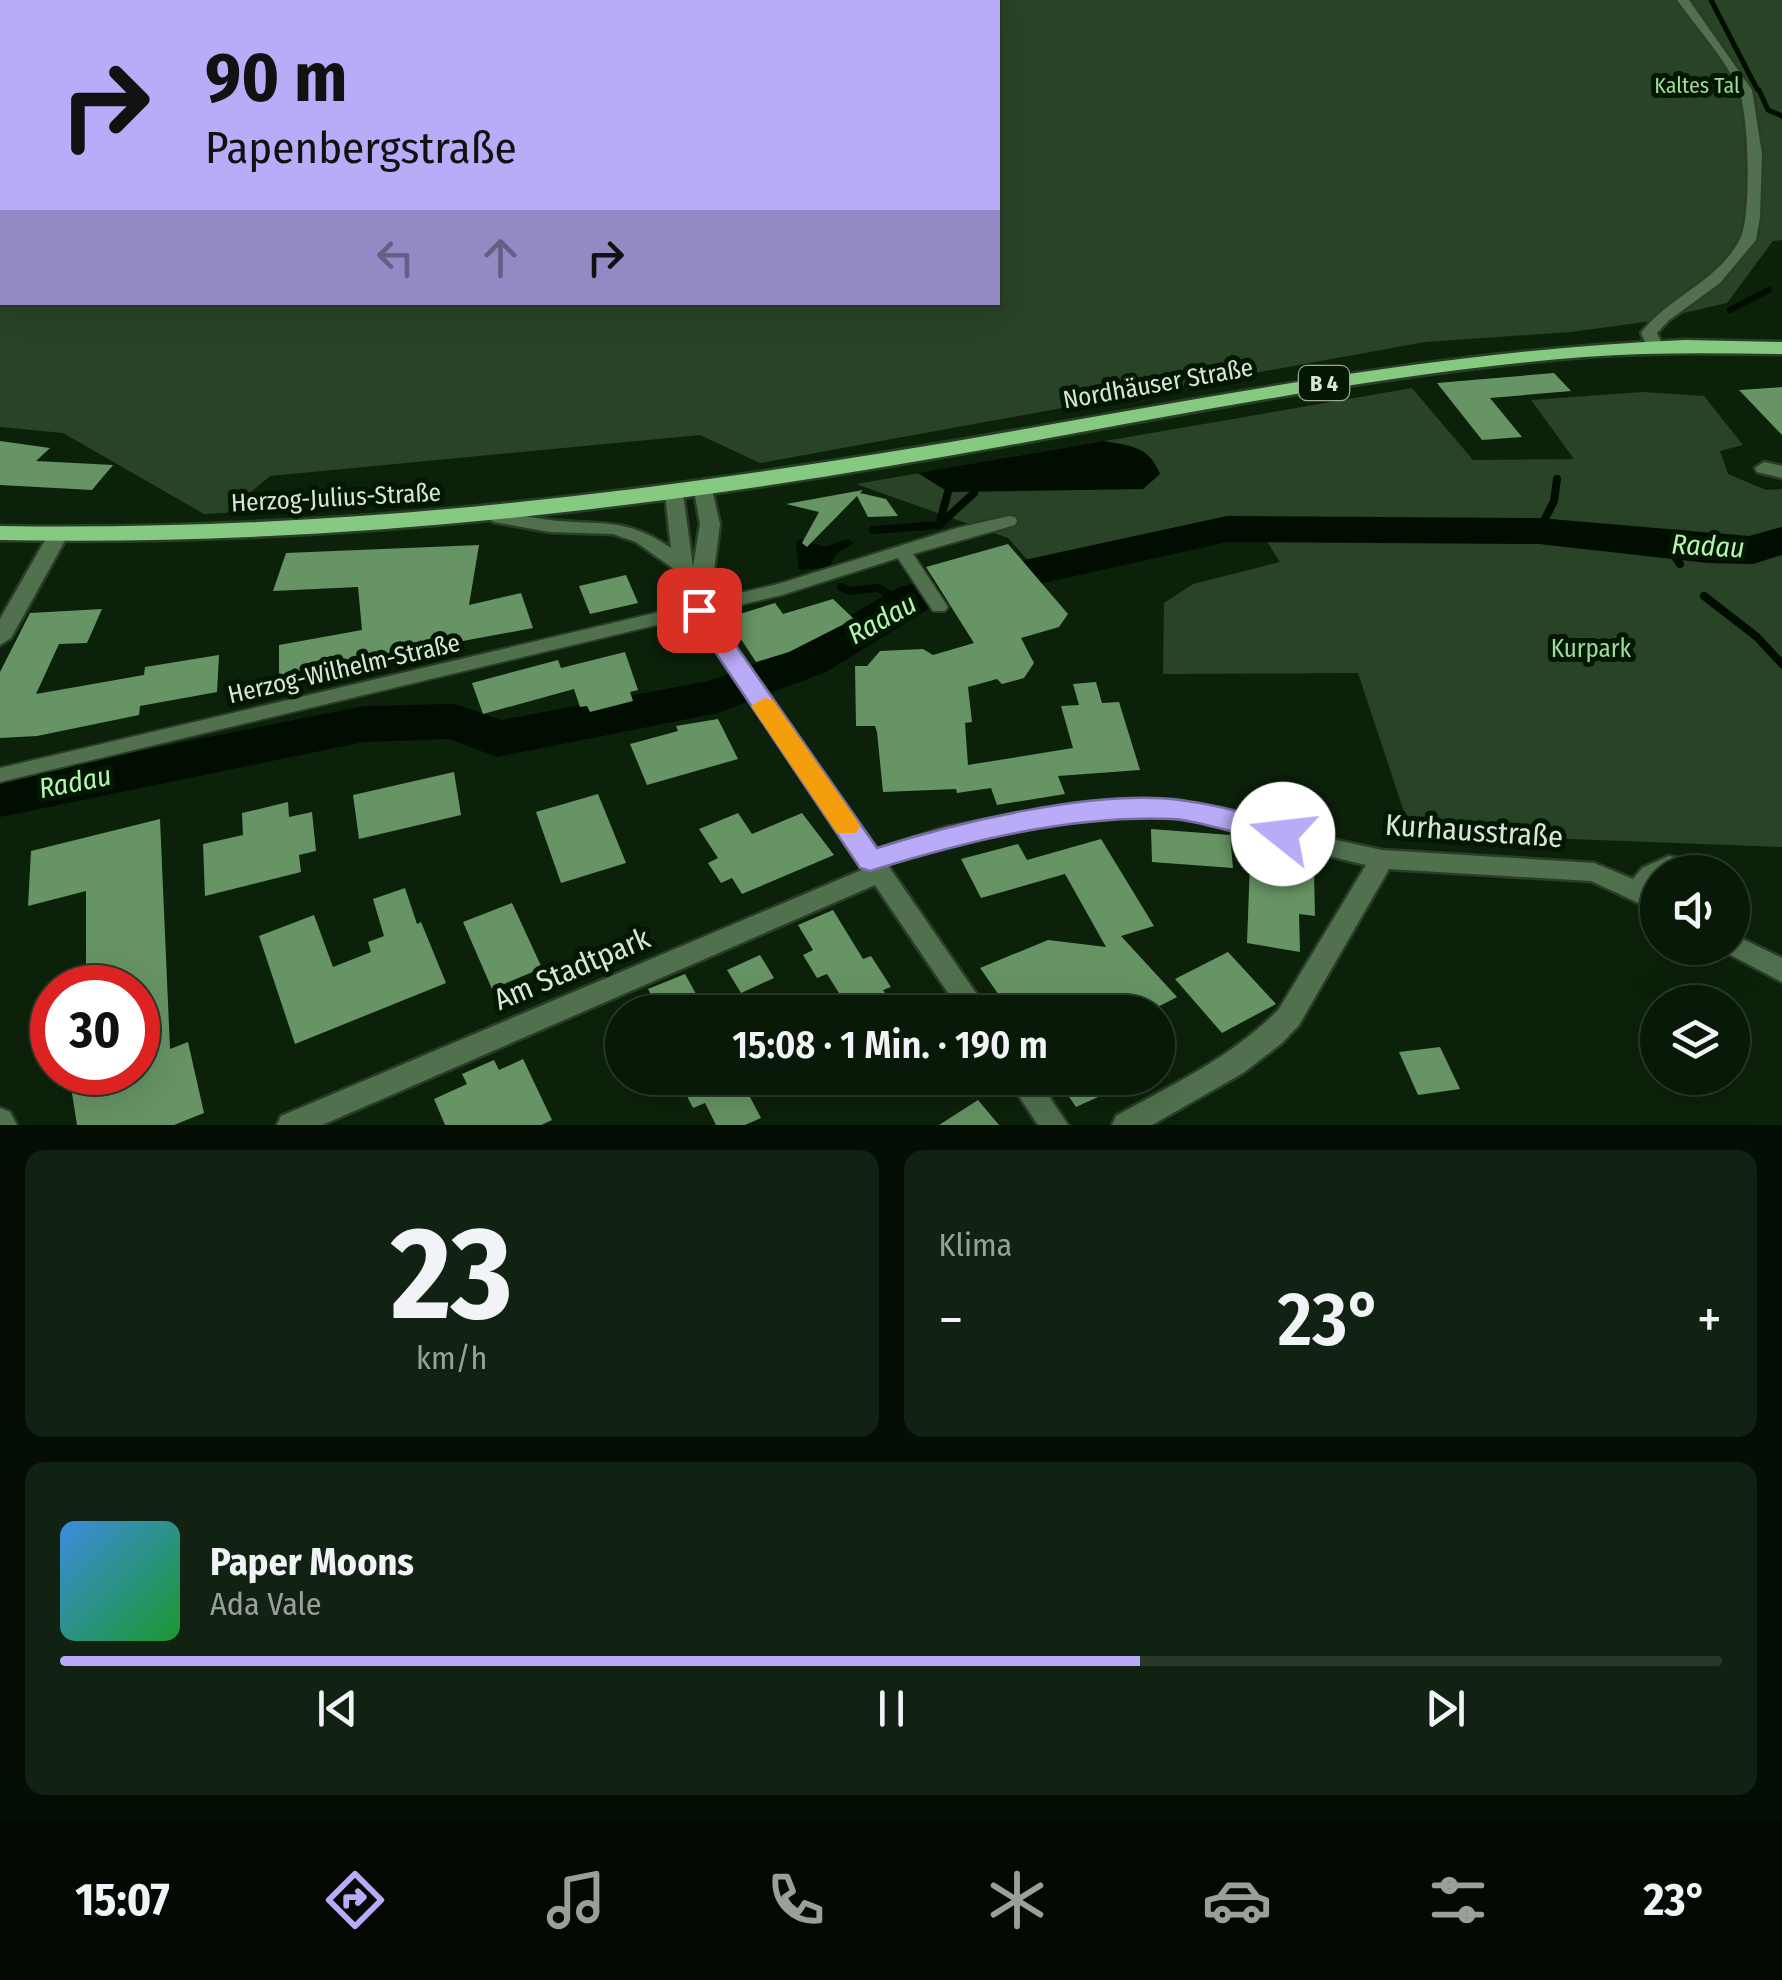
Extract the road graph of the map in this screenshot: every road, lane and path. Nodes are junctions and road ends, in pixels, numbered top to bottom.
1 (1683, 0) edge
2 (1654, 346) junction
3 (1782, 348) edge
4 (703, 490) junction
5 (674, 494) junction
6 (494, 516) junction
7 (1009, 521) dead end
8 (0, 533) edge
9 (58, 536) junction
10 (903, 552) junction
11 (682, 566) junction
12 (939, 607) dead end
13 (699, 610) junction
14 (0, 638) edge
15 (0, 776) edge
16 (1382, 859) junction
17 (875, 867) junction
18 (1640, 894) edge
19 (1750, 954) edge
20 (1782, 971) edge
21 (964, 995) edge
22 (1033, 1095) edge
23 (290, 1125) edge
24 (1054, 1125) edge
25 (1126, 1125) edge

1 - 2 street
2 - 3 main road, Nordhäuser Straße / B 4
2 - 4 main road, Nordhäuser Straße / B 4
4 - 5 main road, Nordhäuser Straße / B 4
4 - 13 street
5 - 6 main road, Herzog-Julius-Straße / B 4
5 - 11 street
6 - 9 main road, Herzog-Julius-Straße / B 4
6 - 11 street
7 - 10 street, Herzog-Wilhelm-Straße
8 - 9 main road, Herzog-Julius-Straße / B 4
9 - 14 street
10 - 12 street
10 - 13 street, Herzog-Wilhelm-Straße
11 - 13 street
13 - 15 street, Herzog-Wilhelm-Straße
13 - 17 street
16 - 17 street, Kurhausstraße
16 - 18 street, Kurhausstraße
16 - 25 street
17 - 21 street
17 - 23 street, Am Stadtpark
19 - 20 street
22 - 24 street

